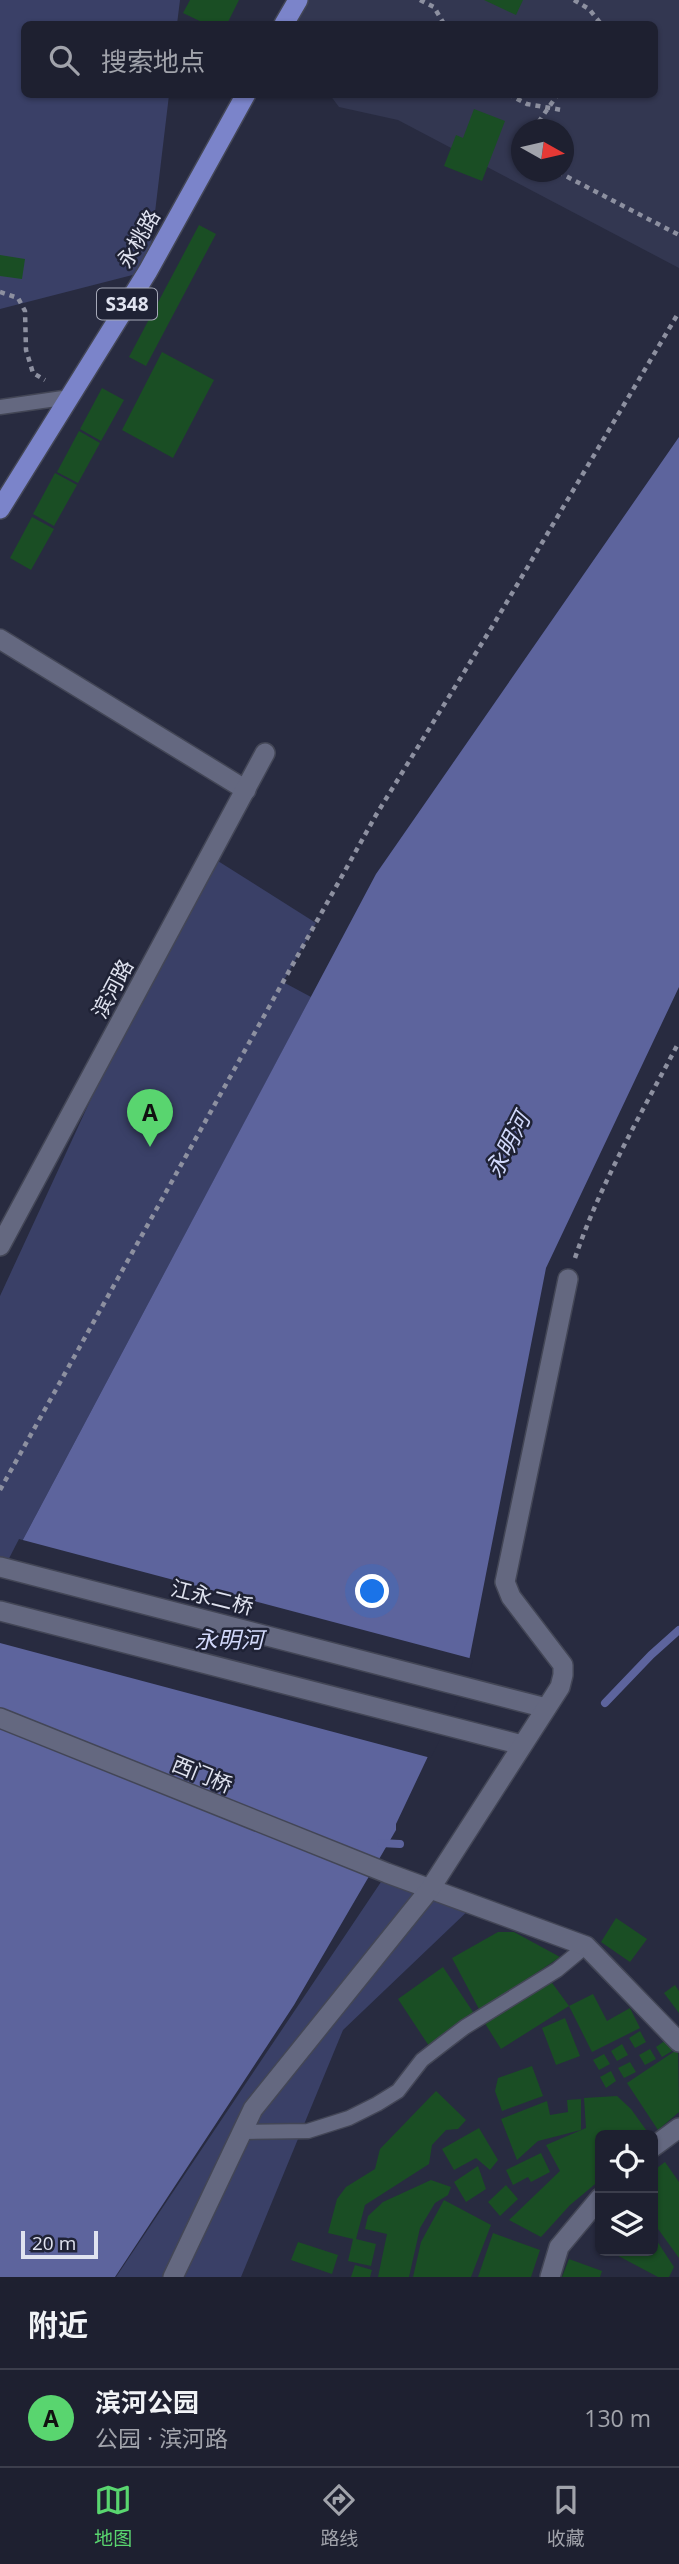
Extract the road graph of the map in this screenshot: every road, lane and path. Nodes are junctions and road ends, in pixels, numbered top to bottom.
1 (298, 0) edge
2 (420, 0) edge
3 (574, 0) edge
4 (286, 21) edge
5 (442, 21) edge
6 (599, 21) edge
7 (244, 98) edge
8 (516, 98) edge
9 (556, 98) edge
10 (550, 108) junction
11 (562, 110) dead end
12 (542, 119) edge
13 (574, 180) edge
14 (679, 236) edge
15 (0, 292) edge
16 (679, 312) edge
17 (69, 397) junction
18 (0, 407) edge
19 (0, 509) edge
20 (0, 639) edge
21 (265, 753) dead end
22 (246, 790) junction
23 (679, 1042) edge
24 (0, 1246) edge
25 (568, 1279) joint
26 (0, 1490) edge
27 (0, 1567) edge
28 (0, 1611) edge
29 (546, 1708) junction
30 (0, 1718) edge
31 (522, 1745) junction
32 (430, 1889) junction
33 (586, 1946) junction
34 (679, 2042) edge
35 (679, 2128) edge
36 (242, 2133) junction
37 (658, 2143) edge
38 (595, 2204) edge
39 (173, 2277) edge
40 (550, 2277) edge

1 - 4 main road
2 - 5 path
3 - 6 path
7 - 17 main road, 永桃路 / S348
8 - 10 path
9 - 10 path
10 - 11 path
10 - 12 path
13 - 14 path
15 - 17 path
16 - 26 path
17 - 18 lane
17 - 19 main road, 永桃路 / S348
20 - 22 street
21 - 22 street, 滨河路
22 - 24 street, 滨河路
23 - 25 path
25 - 29 street
27 - 29 street, 江永二桥
28 - 31 street
29 - 31 street
30 - 32 street, 西门桥
31 - 32 street
32 - 33 street, 西门桥
32 - 36 street
33 - 34 street
33 - 36 lane
35 - 37 street
36 - 39 street
38 - 40 street

